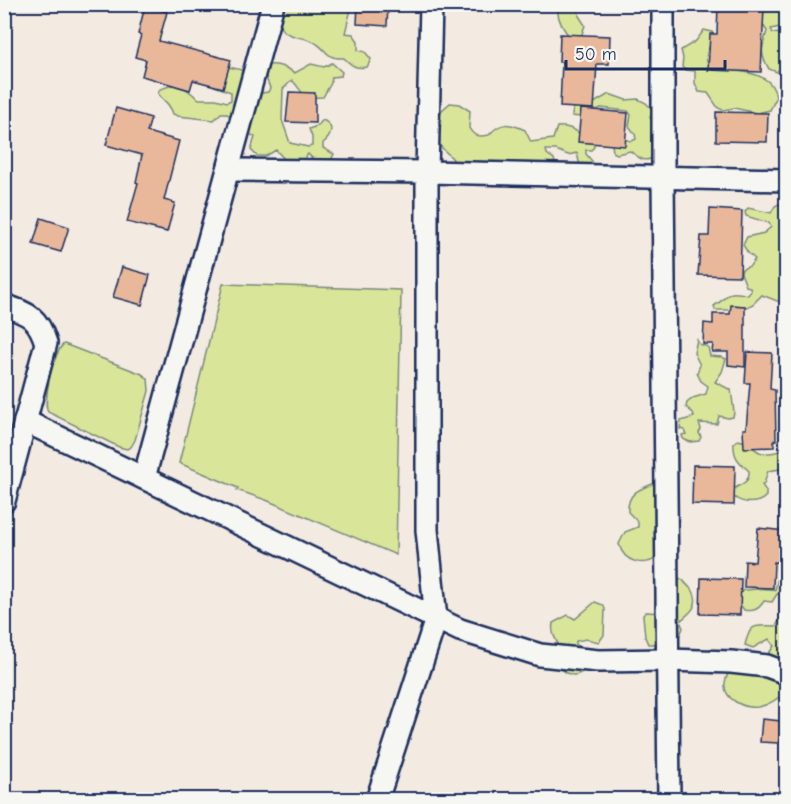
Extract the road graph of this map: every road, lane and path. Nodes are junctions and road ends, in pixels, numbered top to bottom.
1 (273, 4) edge
2 (431, 4) edge
3 (663, 4) edge
4 (228, 171) junction
5 (427, 172) junction
6 (663, 178) junction
7 (786, 180) edge
8 (4, 305) edge
9 (25, 421) junction
10 (144, 478) junction
11 (4, 501) edge
12 (436, 619) junction
13 (668, 660) junction
14 (786, 673) edge
15 (377, 800) edge
16 (669, 800) edge

1 - 4 street
2 - 5 street
3 - 6 street
4 - 5 street
4 - 10 street
5 - 6 street
5 - 12 street
6 - 7 street
6 - 13 street
8 - 9 street
9 - 10 street
9 - 11 street
10 - 12 street
12 - 13 street
12 - 15 street
13 - 14 street
13 - 16 street

